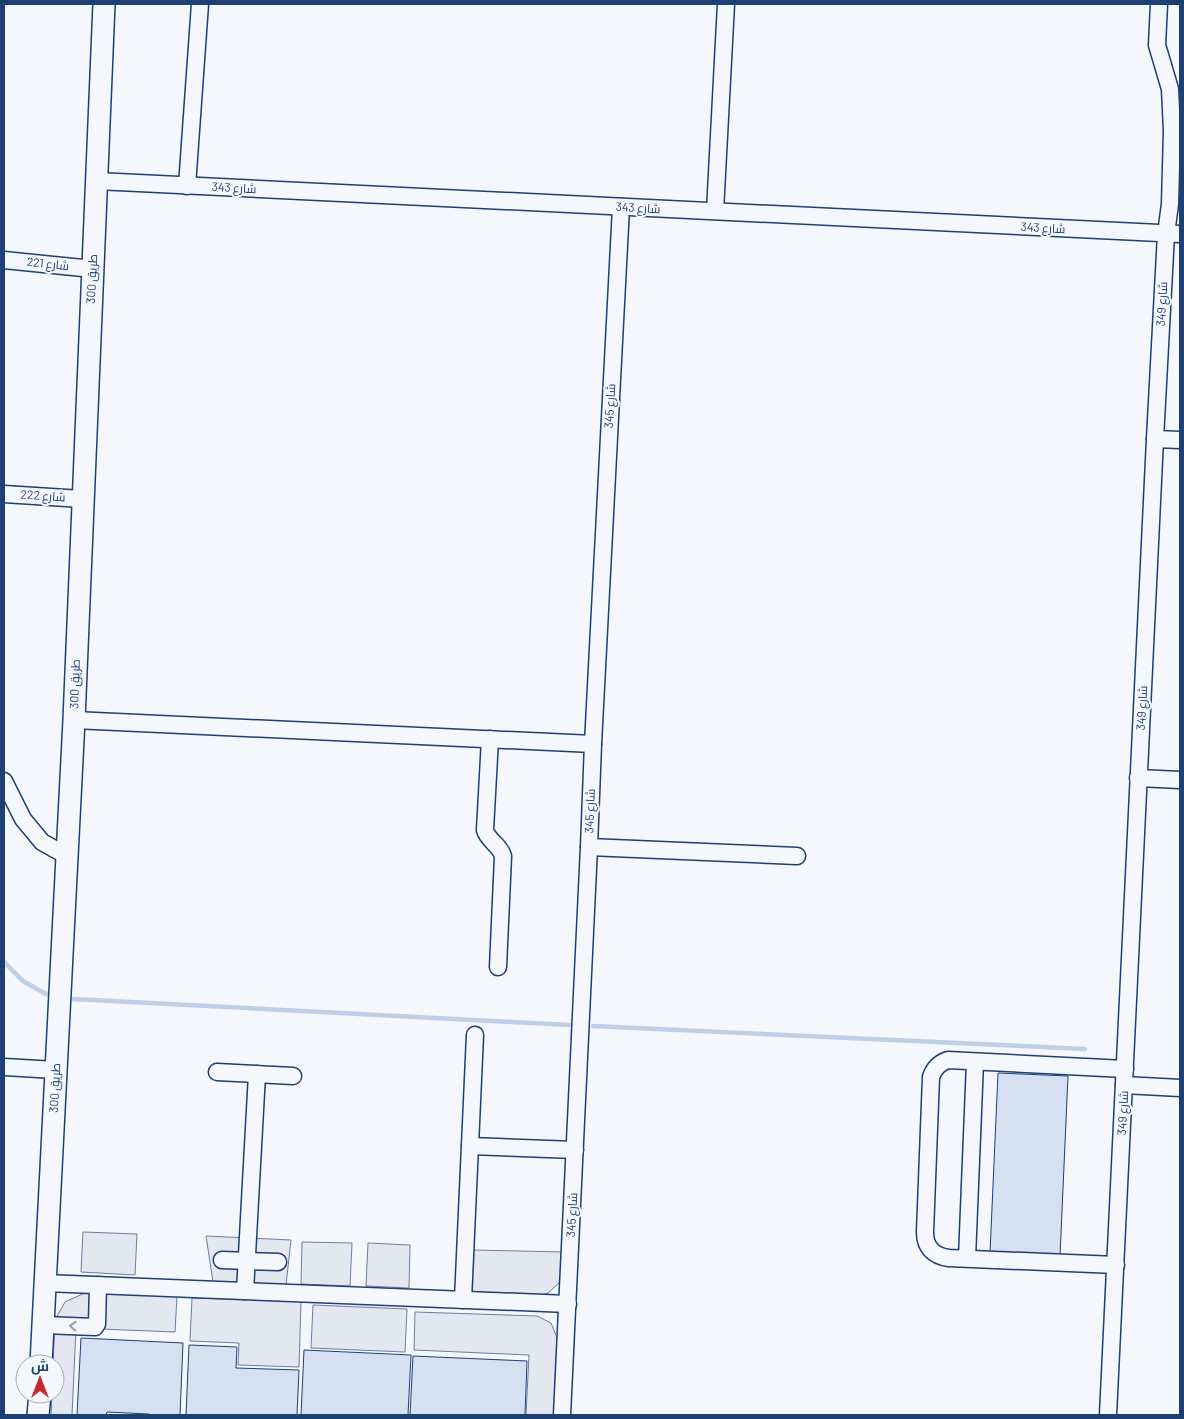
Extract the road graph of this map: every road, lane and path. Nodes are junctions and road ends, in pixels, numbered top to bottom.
1 (104, 4) edge
2 (200, 4) edge
3 (726, 4) edge
4 (1159, 4) edge
5 (96, 181) junction
6 (187, 186) junction
7 (621, 207) junction
8 (715, 211) junction
9 (1173, 234) edge
10 (4, 260) edge
11 (93, 269) junction
12 (1154, 439) junction
13 (1180, 440) edge
14 (4, 494) edge
15 (82, 499) junction
16 (74, 720) junction
17 (490, 739) junction
18 (593, 744) junction
19 (1138, 778) junction
20 (1180, 780) edge
21 (4, 781) edge
22 (589, 847) junction
23 (67, 856) junction
24 (797, 856) dead end
25 (498, 967) dead end
26 (476, 1035) dead end
27 (975, 1062) junction
28 (4, 1067) edge
29 (56, 1070) junction
30 (218, 1072) dead end
31 (257, 1074) junction
32 (293, 1076) dead end
33 (1124, 1077) junction
34 (1180, 1088) edge
35 (470, 1146) junction
36 (575, 1150) junction
37 (967, 1258) junction
38 (222, 1260) dead end
39 (247, 1261) junction
40 (278, 1262) dead end
41 (1116, 1265) junction
42 (45, 1283) junction
43 (98, 1285) junction
44 (245, 1291) junction
45 (463, 1300) junction
46 (568, 1304) junction
47 (43, 1325) junction
48 (42, 1354) edge
49 (562, 1415) edge
50 (1108, 1415) edge

1 - 5 main road, طريق 300
2 - 6 street
3 - 8 street
4 - 9 street, شارع 349
5 - 6 street, شارع 343
5 - 11 main road, طريق 300
6 - 7 street, شارع 343
7 - 8 street, شارع 343
7 - 18 street, شارع 345
8 - 9 street, شارع 343
9 - 12 street, شارع 349
10 - 11 street, شارع 221
11 - 15 main road, طريق 300
12 - 13 street
12 - 19 street, شارع 349
14 - 15 street, شارع 222
15 - 16 main road, طريق 300
16 - 17 street
16 - 23 main road, طريق 300
17 - 18 street
17 - 25 street
18 - 22 street, شارع 345
19 - 20 street
19 - 33 street, شارع 349
21 - 23 street
22 - 24 street
22 - 36 street, شارع 345
23 - 29 main road, طريق 300
26 - 35 street
27 - 33 street
27 - 37 street
27 - 37 street
28 - 29 street
29 - 42 main road, طريق 300
30 - 31 street
31 - 32 street
31 - 39 street
33 - 34 street
33 - 41 street, شارع 349
35 - 36 street
35 - 45 street
36 - 46 street, شارع 345
37 - 41 street
38 - 39 street
39 - 40 street
39 - 44 street
41 - 50 street, شارع 349
42 - 43 street
42 - 47 main road, طريق 300
43 - 44 street
43 -> 47 street
44 - 45 street
45 - 46 street
46 - 49 street, شارع 345
47 - 48 main road, طريق 300

